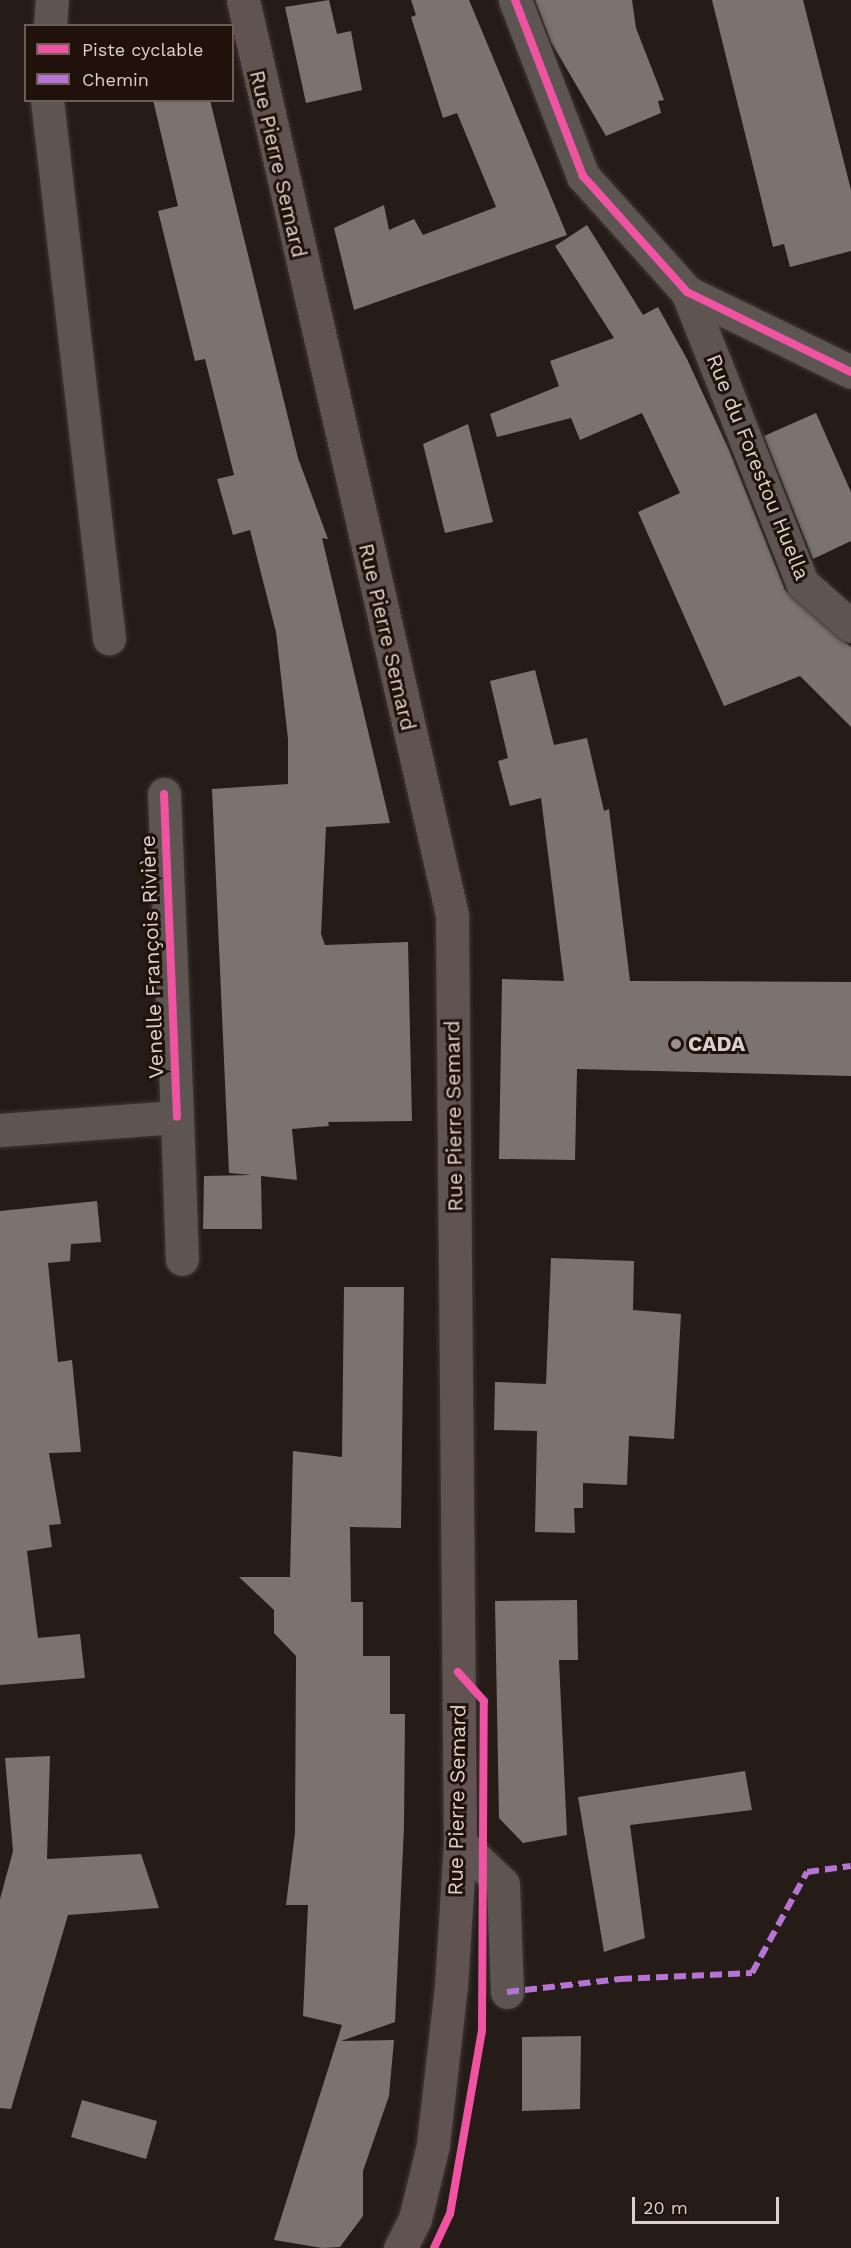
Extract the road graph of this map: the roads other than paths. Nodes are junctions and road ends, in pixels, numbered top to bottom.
1 (52, 0) edge
2 (243, 0) edge
3 (515, 0) edge
4 (50, 24) edge
5 (47, 102) edge
6 (687, 292) junction
7 (851, 372) edge
8 (851, 626) edge
9 (109, 638) dead end
10 (164, 794) dead end
11 (177, 1117) junction
12 (0, 1130) edge
13 (182, 1259) dead end
14 (460, 1843) junction
15 (507, 1992) dead end
16 (399, 2248) edge

1 - 4 street
2 - 14 main road, Rue Pierre Semard
3 - 6 street, Rue du Forestou Huella
5 - 9 street
6 - 7 street, Rue du Forestou Huella
6 - 8 street, Rue du Forestou Huella
10 - 11 street, Venelle François Rivière
11 - 12 street
11 - 13 street, Venelle François Rivière
14 - 15 street
14 - 16 main road, Rue Pierre Semard

